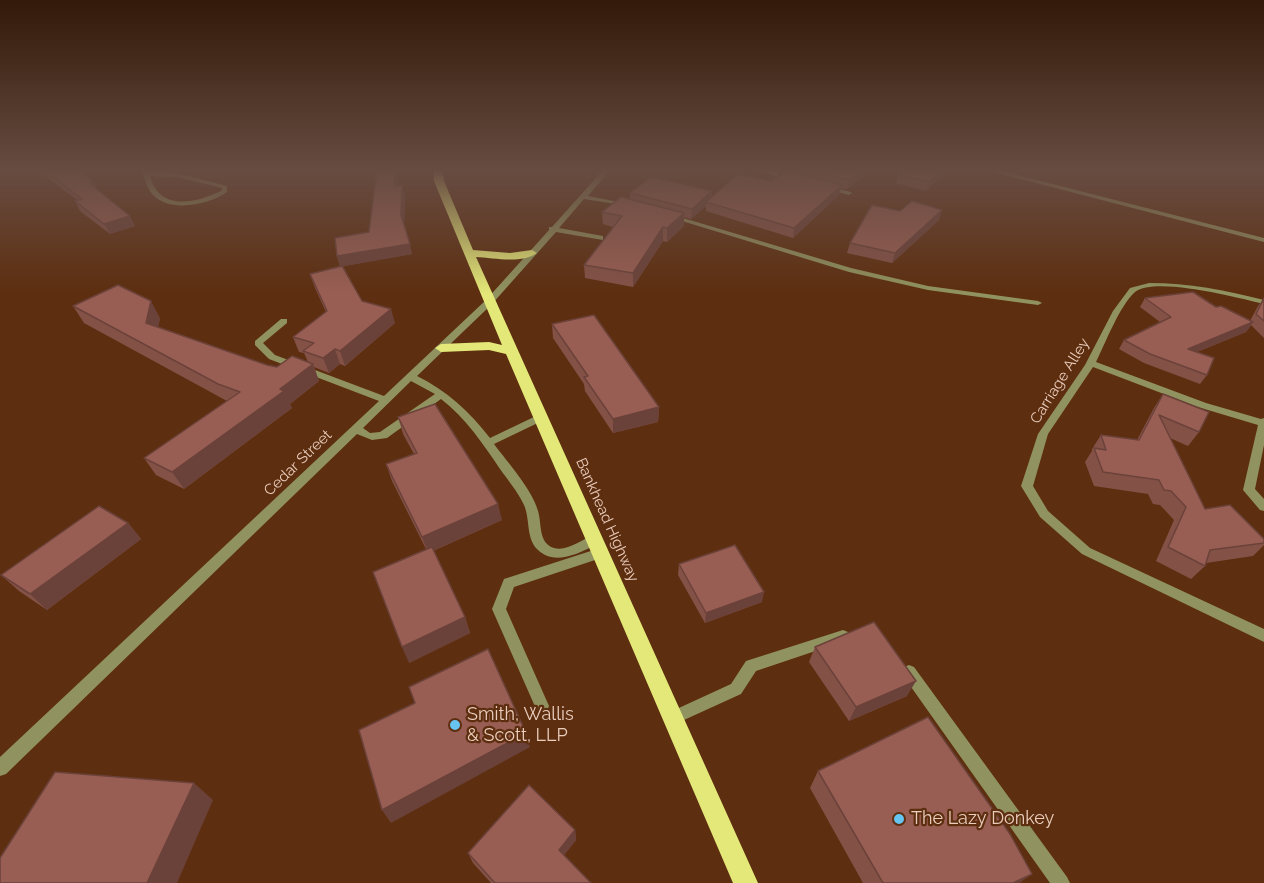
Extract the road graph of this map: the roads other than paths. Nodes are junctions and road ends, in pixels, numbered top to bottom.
1 (451, 211) edge
2 (569, 211) edge
3 (1151, 211) edge
4 (662, 213) edge
5 (552, 229) junction
6 (600, 238) dead end
7 (1264, 240) edge
8 (532, 253) junction
9 (469, 254) junction
10 (489, 302) junction
11 (1264, 302) edge
12 (1038, 303) dead end
13 (284, 321) dead end
14 (441, 348) junction
15 (511, 351) junction
16 (1091, 363) junction
17 (410, 377) junction
18 (442, 394) junction
19 (386, 400) junction
20 (540, 418) junction
21 (1264, 422) edge
22 (357, 428) junction
23 (488, 443) junction
24 (1264, 507) edge
25 (597, 547) junction
26 (853, 633) edge
27 (1264, 636) edge
28 (903, 664) edge
29 (542, 706) dead end
30 (673, 718) junction
31 (0, 768) edge
32 (746, 883) edge
33 (1061, 883) edge

1 - 9 main road, Bankhead Highway
2 - 5 street, Cedar Street
3 - 7 street
4 - 12 street
5 - 6 street
5 - 8 street, Cedar Street
8 - 9 main road
8 - 10 street, Cedar Street
9 - 10 main road, Bankhead Highway
10 - 14 street, Cedar Street
10 - 15 main road, Bankhead Highway
11 - 16 street, Carriage Alley
13 - 19 street
14 - 15 main road
14 - 17 street, Cedar Street
15 - 20 main road, Bankhead Highway
16 - 21 street
16 - 27 street, Carriage Alley
17 - 18 street
17 - 19 street, Cedar Street
18 - 22 street
18 - 23 street
19 - 22 street, Cedar Street
20 - 23 street
20 - 25 main road, Bankhead Highway
21 - 24 street
22 - 31 street, Cedar Street
23 - 25 street
25 - 29 street
25 - 30 main road, Bankhead Highway
26 - 30 street
28 - 33 street
30 - 32 main road, Bankhead Highway

